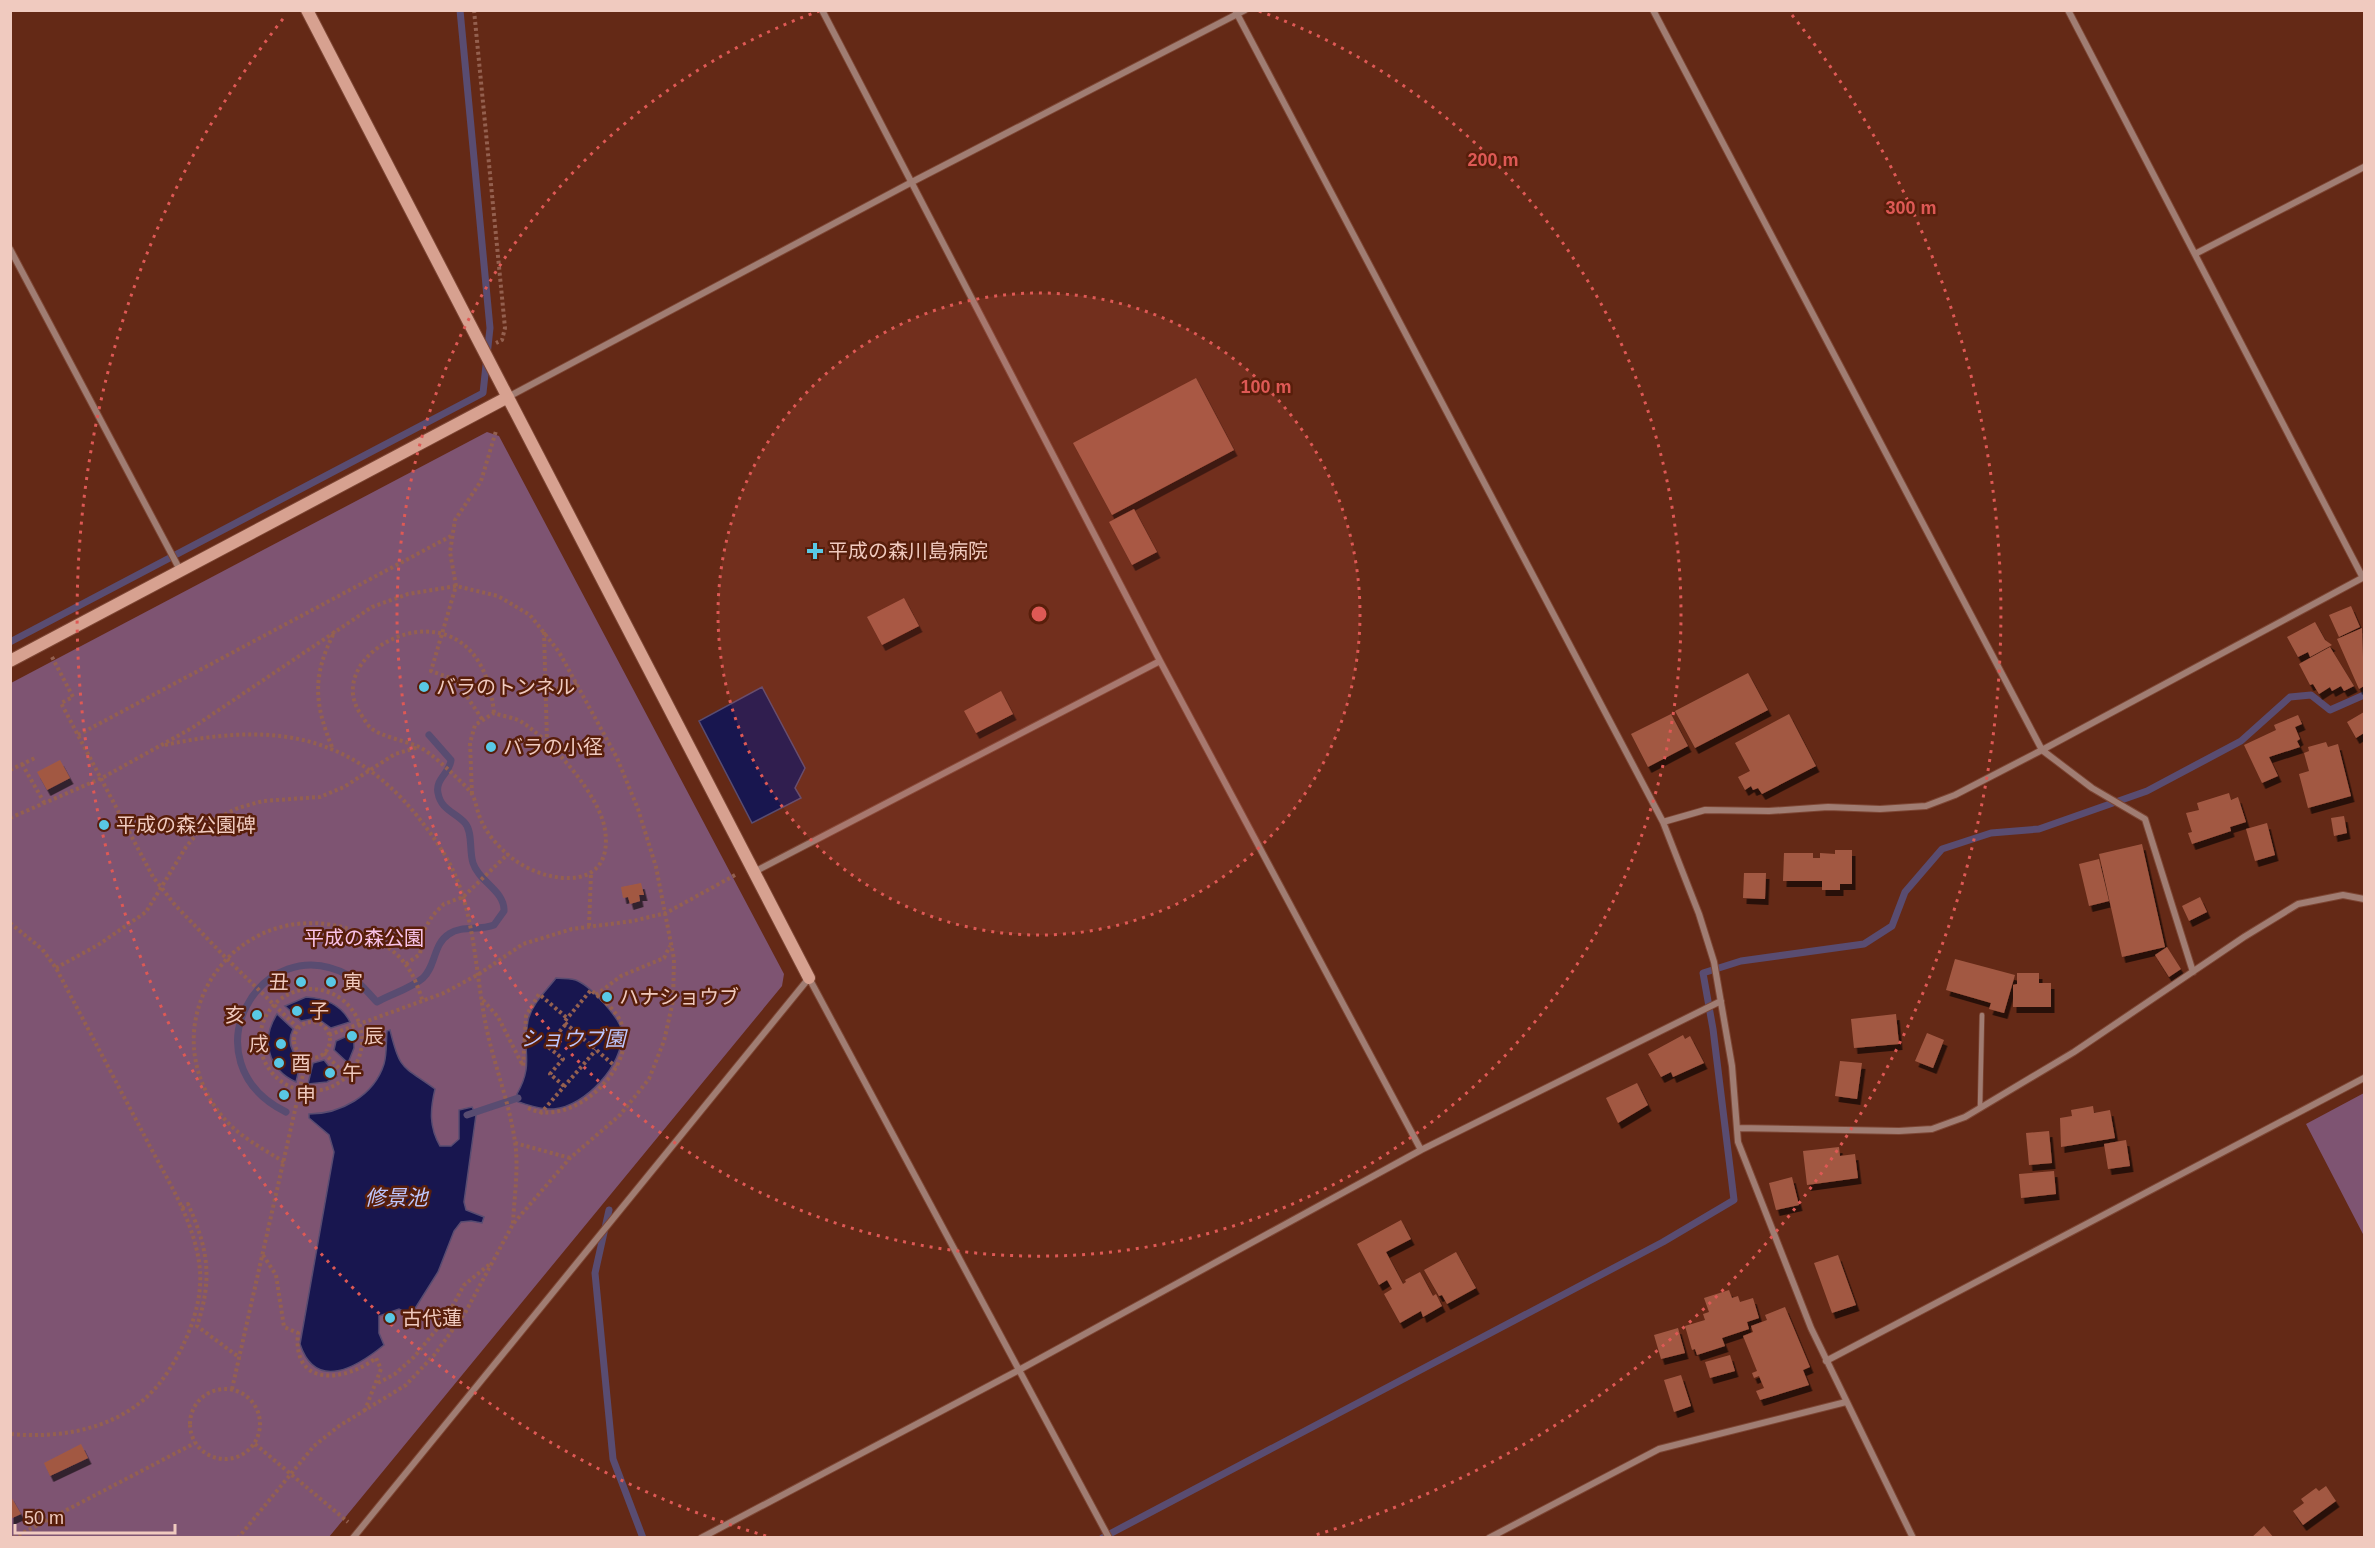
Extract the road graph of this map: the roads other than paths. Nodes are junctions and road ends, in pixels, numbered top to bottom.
1 (307, 10) edge
2 (822, 10) edge
3 (1245, 10) edge
4 (1653, 10) edge
5 (2068, 10) edge
6 (1236, 12) edge
7 (2364, 167) edge
8 (912, 182) junction
9 (10, 249) edge
10 (2195, 254) junction
11 (508, 397) junction
12 (181, 571) junction
13 (2363, 577) edge
14 (1160, 660) junction
15 (10, 661) edge
16 (2042, 750) junction
17 (1663, 822) junction
18 (754, 872) junction
19 (2364, 899) edge
20 (2193, 972) junction
21 (809, 978) junction
22 (1721, 1001) junction
23 (1982, 1015) dead end
24 (2364, 1078) edge
25 (1980, 1108) junction
26 (1737, 1128) junction
27 (1421, 1150) junction
28 (1826, 1360) junction
29 (1019, 1370) junction
30 (1846, 1402) junction
31 (353, 1538) edge
32 (701, 1538) edge
33 (1109, 1538) edge
34 (1489, 1538) edge
35 (1913, 1538) edge

1 - 11 street
2 - 8 street
3 - 6 street
4 - 16 street
5 - 10 street
6 - 8 street
6 - 17 street
7 - 10 street
8 - 11 street
8 - 14 street
9 - 12 street
10 - 13 street
11 - 12 street
11 - 18 street
12 - 15 street
13 - 16 street
14 - 18 street
14 - 27 street
16 - 17 street
16 - 20 street
17 - 22 street
18 - 21 street
19 - 20 street
20 - 25 street
21 - 29 street
21 - 31 street
22 - 26 street
22 - 27 street
23 - 25 lane
24 - 28 street
25 - 26 street
26 - 28 street
27 - 29 street
28 - 30 street
29 - 32 street
29 - 33 street
30 - 34 street
30 - 35 street

